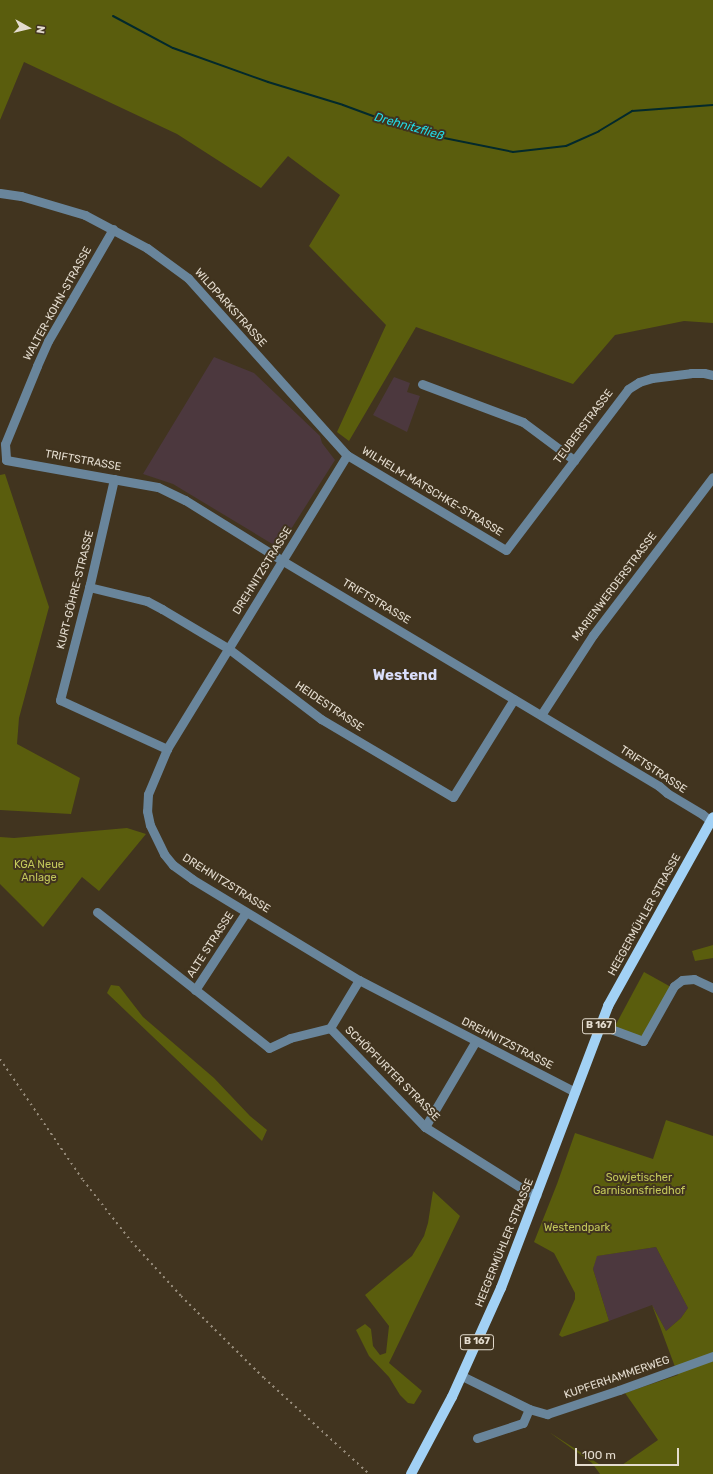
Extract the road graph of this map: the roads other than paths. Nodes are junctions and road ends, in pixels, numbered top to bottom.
1 (0, 193) edge
2 (113, 229) junction
3 (713, 375) edge
4 (422, 384) dead end
5 (347, 455) junction
6 (6, 460) joint
7 (574, 460) junction
8 (713, 477) edge
9 (114, 479) junction
10 (506, 550) joint
11 (283, 561) junction
12 (89, 588) junction
13 (228, 649) junction
14 (514, 699) junction
15 (541, 715) junction
16 (167, 749) junction
17 (712, 820) edge
18 (97, 912) dead end
19 (246, 912) junction
20 (359, 980) junction
21 (713, 988) edge
22 (195, 990) junction
23 (600, 1025) junction
24 (330, 1028) junction
25 (476, 1042) junction
26 (575, 1092) junction
27 (424, 1127) junction
28 (537, 1195) junction
29 (713, 1356) edge
30 (462, 1376) junction
31 (529, 1409) junction
32 (477, 1438) dead end
33 (411, 1474) edge

1 - 2 street, WILDPARKSTRASSE
2 - 5 street, WILDPARKSTRASSE
2 - 6 street, WALTER-KOHN-STRASSE
3 - 7 street, TEUBERSTRASSE
4 - 7 street
5 - 10 street, WILHELM-MATSCHKE-STRASSE
5 - 11 street, DREHNITZSTRASSE
6 - 9 street, TRIFTSTRASSE
7 - 10 street, TEUBERSTRASSE
8 - 15 street, MARIENWERDERSTRASSE
9 - 11 street, TRIFTSTRASSE
9 - 12 street, KURT-GÖHRE-STRASSE
11 - 13 street, DREHNITZSTRASSE
11 - 14 street, TRIFTSTRASSE
12 - 13 street, HEIDESTRASSE
12 - 16 street, KURT-GÖHRE-STRASSE
13 - 14 street, HEIDESTRASSE
13 - 16 street, DREHNITZSTRASSE
14 - 15 street, TRIFTSTRASSE
15 - 17 street, TRIFTSTRASSE
16 - 19 street, DREHNITZSTRASSE
17 - 23 main road, HEEGERMÜHLER STRASSE / B 167
18 - 22 street, SCHÖPFURTER STRASSE
19 - 20 street, DREHNITZSTRASSE
19 - 22 street, ALTE STRASSE
20 - 24 street
20 - 25 street, DREHNITZSTRASSE
21 - 23 street
22 - 24 street, SCHÖPFURTER STRASSE
23 - 26 main road, HEEGERMÜHLER STRASSE / B 167
24 - 27 street, SCHÖPFURTER STRASSE
25 - 26 street, DREHNITZSTRASSE
25 - 27 street
26 - 28 main road, HEEGERMÜHLER STRASSE / B 167
27 - 28 street, SCHÖPFURTER STRASSE
28 - 30 main road, HEEGERMÜHLER STRASSE / B 167
29 - 31 street, KUPFERHAMMERWEG
30 - 31 street, KUPFERHAMMERWEG
30 - 33 main road, HEEGERMÜHLER STRASSE / B 167
31 - 32 street

